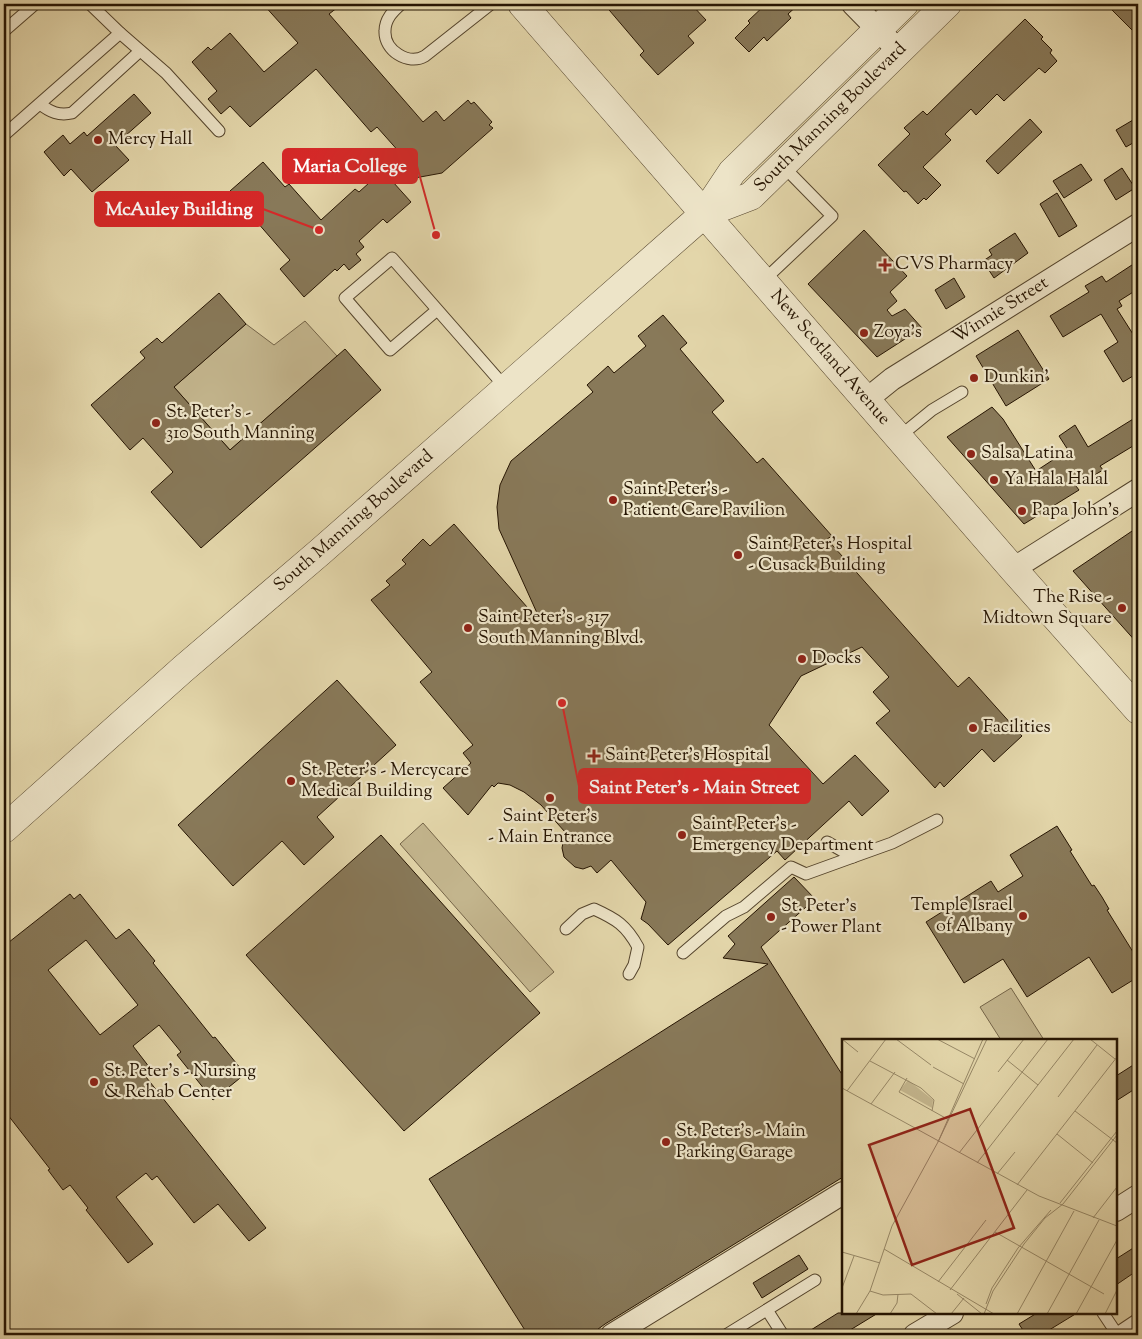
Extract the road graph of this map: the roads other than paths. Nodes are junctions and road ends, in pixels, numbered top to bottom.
1 (35, 4) edge
2 (90, 4) edge
3 (401, 4) edge
4 (491, 4) edge
5 (522, 4) edge
6 (853, 4) edge
7 (904, 4) edge
8 (947, 4) edge
9 (878, 30) junction
10 (4, 31) edge
11 (120, 33) junction
12 (140, 51) junction
13 (900, 52) junction
14 (40, 104) junction
15 (219, 131) dead end
16 (4, 135) edge
17 (783, 166) junction
18 (704, 214) junction
19 (1138, 225) edge
20 (763, 281) junction
21 (437, 310) junction
22 (506, 388) junction
23 (962, 392) dead end
24 (866, 400) junction
25 (899, 437) junction
26 (1138, 490) edge
27 (1013, 569) junction
28 (1138, 710) edge
29 (937, 820) dead end
30 (4, 829) edge
31 (827, 842) dead end
32 (853, 857) junction
33 (566, 929) dead end
34 (683, 953) dead end
35 (629, 974) dead end
36 (842, 1194) edge
37 (1138, 1196) edge
38 (1117, 1209) edge
39 (814, 1280) dead end
40 (767, 1310) junction
41 (1104, 1314) edge
42 (1138, 1320) edge
43 (947, 1323) edge
44 (1115, 1334) edge
45 (612, 1335) edge
46 (726, 1335) edge
47 (783, 1335) edge
48 (916, 1335) edge

1 - 10 lane
2 - 11 lane
3 - 4 lane
5 - 18 street, New Scotland Avenue
6 - 9 street
7 - 9 street, South Manning Boulevard
8 - 13 street, South Manning Boulevard
9 - 13 street
9 - 18 street, South Manning Boulevard
11 - 12 lane
11 - 14 lane
12 - 14 lane
12 - 15 lane
13 - 17 street, South Manning Boulevard
14 - 16 lane
17 - 18 street, South Manning Boulevard
17 - 20 lane
18 - 20 street, New Scotland Avenue
18 - 22 street, South Manning Boulevard
19 - 24 street, Winnie Street
20 - 24 street, New Scotland Avenue
21 - 21 lane
21 - 22 lane
22 - 30 street, South Manning Boulevard
23 - 25 lane
24 - 25 street, New Scotland Avenue
25 - 27 street, New Scotland Avenue
26 - 27 street
27 - 28 street, New Scotland Avenue
29 - 32 lane
31 - 32 lane
32 - 34 lane
33 - 35 lane
36 - 45 street
37 - 38 street
39 - 40 lane
40 - 46 lane
40 - 47 lane
41 - 44 lane
42 - 44 lane
43 - 48 street

